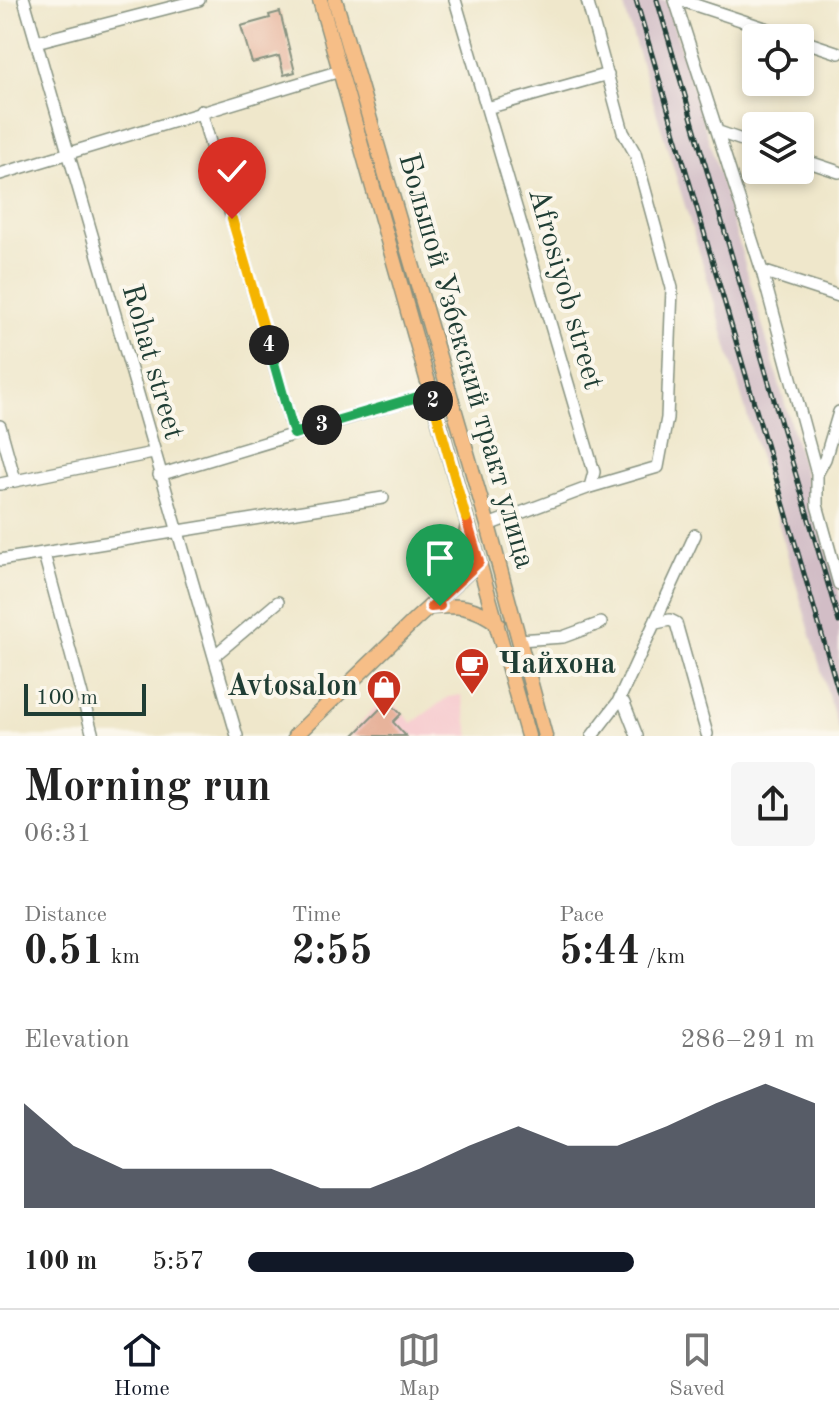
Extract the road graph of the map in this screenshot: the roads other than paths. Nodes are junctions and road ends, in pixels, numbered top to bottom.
1 (24, 0) edge
2 (199, 0) edge
3 (320, 0) edge
4 (335, 0) edge
5 (455, 0) edge
6 (587, 0) edge
7 (678, 0) edge
8 (752, 24) edge
9 (36, 42) junction
10 (814, 44) edge
11 (839, 53) edge
12 (340, 71) junction
13 (608, 74) junction
14 (487, 108) junction
15 (201, 111) junction
16 (719, 132) junction
17 (742, 140) edge
18 (67, 154) junction
19 (814, 164) edge
20 (839, 172) edge
21 (0, 174) edge
22 (762, 271) junction
23 (839, 296) edge
24 (431, 393) junction
25 (839, 412) edge
26 (0, 426) edge
27 (294, 434) junction
28 (153, 453) junction
29 (817, 474) junction
30 (159, 475) junction
31 (15, 480) junction
32 (0, 484) edge
33 (590, 487) junction
34 (383, 498) dead end
35 (467, 521) junction
36 (488, 525) junction
37 (178, 534) junction
38 (695, 535) dead end
39 (44, 554) junction
40 (0, 560) edge
41 (479, 562) junction
42 (839, 584) edge
43 (278, 602) dead end
44 (427, 610) junction
45 (497, 623) junction
46 (601, 623) dead end
47 (656, 623) junction
48 (519, 640) junction
49 (214, 656) junction
50 (618, 702) junction
51 (707, 734) dead end
52 (93, 736) edge
53 (237, 736) edge
54 (295, 736) edge
55 (528, 736) edge
56 (545, 736) edge
57 (592, 736) edge
58 (637, 736) edge

1 - 9 street, Rohat street
2 - 9 street
3 - 12 main road, Большой Узбекский тракт улица
4 - 36 main road, Большой Узбекский тракт улица
5 - 14 street, Afrosiyob street
6 - 13 street
7 - 8 street
7 - 16 street
9 - 18 street, Rohat street
10 - 11 street
12 - 15 street
12 - 24 main road, Большой Узбекский тракт улица
13 - 14 street
13 - 33 street
14 - 33 street, Afrosiyob street
15 - 18 street
15 - 27 street
16 - 17 street
16 - 22 street
18 - 21 street
18 - 28 street, Rohat street
19 - 20 street
22 - 23 street
22 - 29 street
24 - 27 street
24 - 35 main road, Большой Узбекский тракт улица
25 - 29 street
26 - 31 street
27 - 30 street
28 - 30 street, Rohat street
28 - 31 street
29 - 42 street
30 - 37 street, Rohat street
31 - 32 street
33 - 36 street
34 - 37 street
35 - 41 main road, Большой Узбекский тракт улица
35 - 44 main road
36 - 48 main road, Большой Узбекский тракт улица
37 - 39 street
37 - 49 street, Rohat street
38 - 47 street
39 - 40 street
39 - 52 street
41 - 44 main road
41 - 45 main road, Большой Узбекский тракт улица
43 - 49 street
44 - 45 main road
44 - 54 main road
45 - 55 main road, Большой Узбекский тракт улица
46 - 48 street
47 - 50 street
47 - 51 street
48 - 56 main road, Большой Узбекский тракт улица
49 - 53 street, Rohat street
50 - 57 street
50 - 58 street

